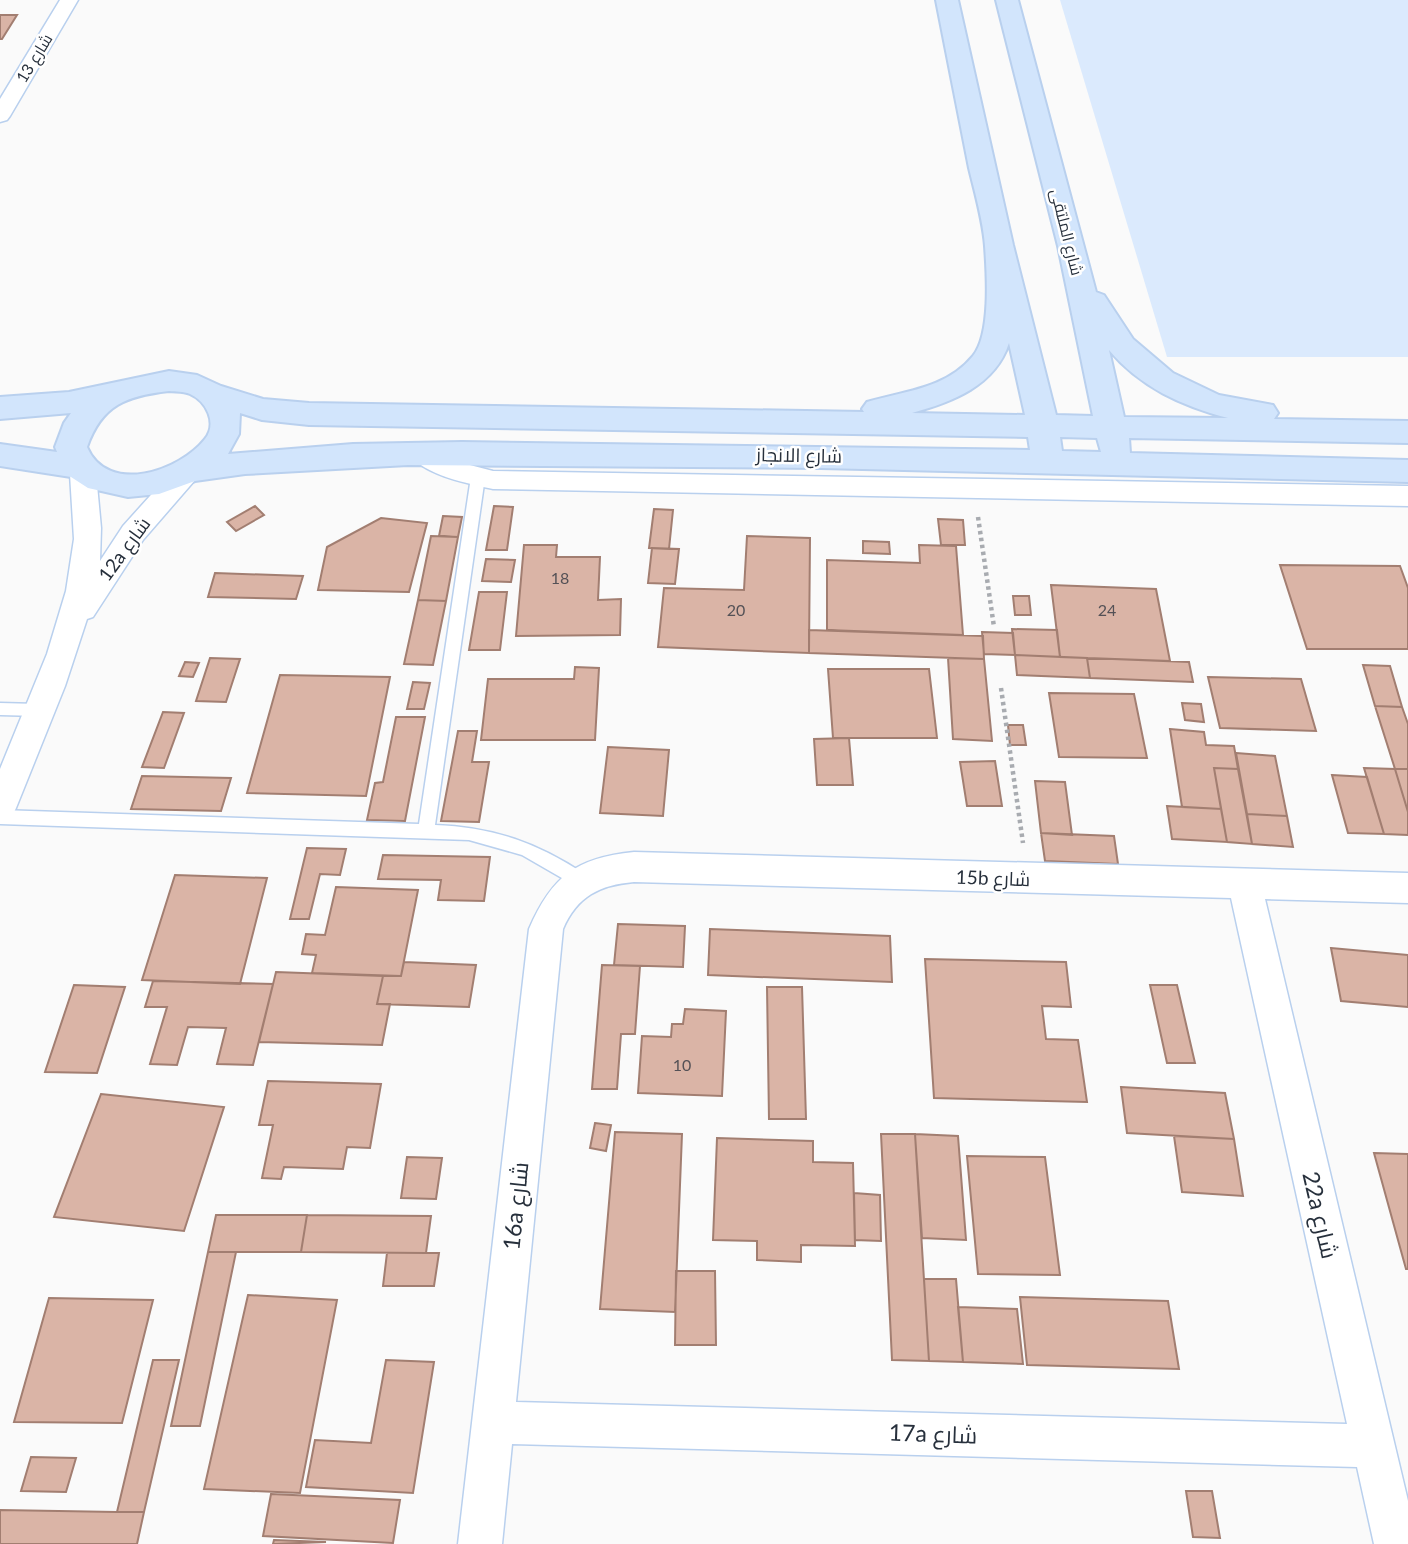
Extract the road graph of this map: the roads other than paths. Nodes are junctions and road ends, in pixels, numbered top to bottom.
1 (69, 0) edge
2 (947, 0) edge
3 (1007, 0) edge
4 (0, 116) edge
5 (999, 245) junction
6 (1072, 246) junction
7 (213, 394) junction
8 (109, 395) junction
9 (0, 408) edge
10 (546, 417) junction
11 (1408, 417) edge
12 (1043, 427) junction
13 (1110, 428) junction
14 (1408, 432) edge
15 (422, 453) junction
16 (0, 455) edge
17 (1047, 461) junction
18 (1119, 465) junction
19 (79, 470) junction
20 (188, 471) junction
21 (1408, 471) edge
22 (478, 477) junction
23 (1408, 496) edge
24 (69, 630) junction
25 (0, 709) edge
26 (38, 710) junction
27 (0, 808) edge
28 (0, 817) edge
29 (426, 831) junction
30 (580, 880) junction
31 (1245, 885) junction
32 (1408, 888) edge
33 (493, 1422) junction
34 (1372, 1446) junction
35 (480, 1544) edge
36 (1396, 1544) edge

1 - 4 street, شارع 13
2 - 5 street
3 - 6 street, شارع الملتقى
5 - 10 street
5 - 12 street
6 - 11 street
6 - 13 street, شارع الملتقى
7 - 8 street
7 - 10 street, شارع الانجاز
7 - 20 street
8 - 9 street
8 - 19 street
10 - 12 street, شارع الانجاز
12 - 13 street, شارع الانجاز
12 - 17 street
13 - 14 street, شارع الانجاز
13 - 18 street, شارع الملتقى
15 - 17 street, شارع الانجاز
15 - 20 street, شارع الانجاز
15 - 22 street
16 - 19 street
17 - 18 street, شارع الانجاز
18 - 21 street, شارع الانجاز
19 - 20 street
19 - 24 street, 12a شارع
20 - 24 street, 12a شارع
22 - 23 street
22 - 29 lane
24 - 26 street, 12a شارع
25 - 26 lane
26 - 27 street, 12a شارع
28 - 29 lane
29 - 30 lane
30 - 31 street, 15b شارع
30 - 33 street, 16a شارع
31 - 32 street, 15b شارع
31 - 34 street, 22a شارع
33 - 34 street, 17a شارع
33 - 35 street, 16a شارع
34 - 36 street, 22a شارع

